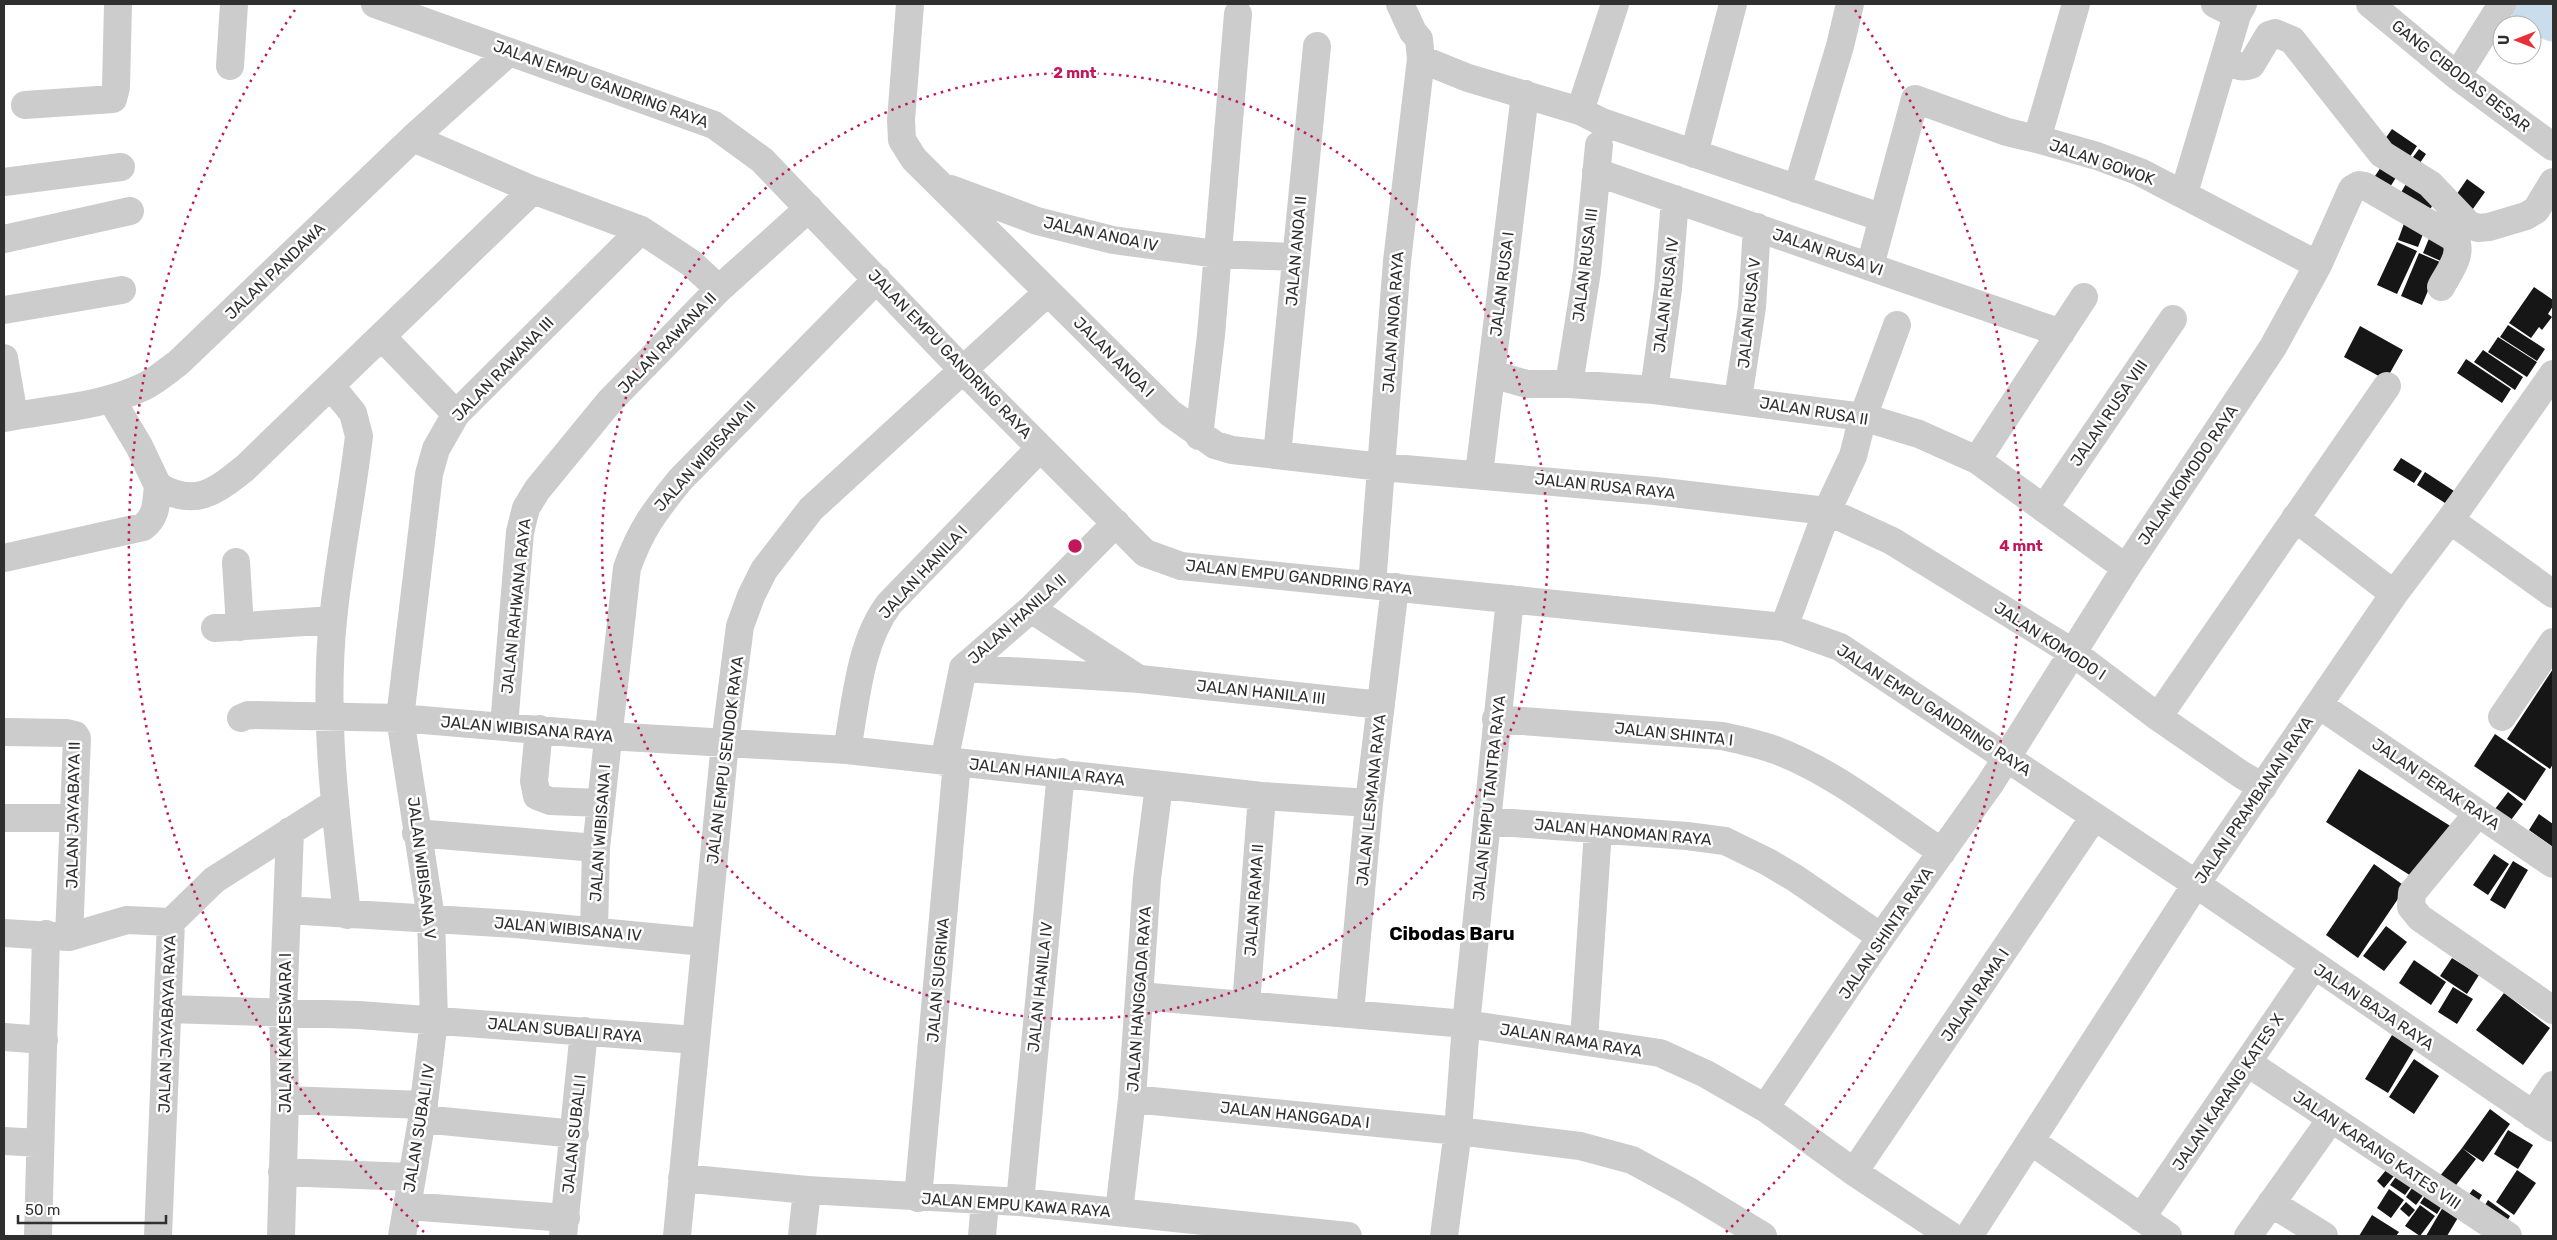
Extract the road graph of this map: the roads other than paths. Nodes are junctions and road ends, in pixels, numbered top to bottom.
1 (118, 4) edge
2 (234, 4) edge
3 (375, 4) edge
4 (910, 4) edge
5 (1400, 4) edge
6 (1615, 4) edge
7 (1733, 4) edge
8 (1850, 4) edge
9 (2076, 4) edge
10 (2370, 4) edge
11 (2502, 4) edge
12 (2232, 8) edge
13 (1238, 14) dead end
14 (1317, 46) dead end
15 (509, 52) junction
16 (1421, 59) junction
17 (2224, 60) junction
18 (230, 66) dead end
19 (2457, 76) junction
20 (1525, 94) junction
21 (25, 105) dead end
22 (1580, 111) junction
23 (413, 138) junction
24 (2037, 140) junction
25 (2553, 148) edge
26 (1694, 154) junction
27 (1598, 158) joint
28 (122, 167) dead end
29 (4, 182) edge
30 (2553, 182) edge
31 (942, 186) junction
32 (1797, 189) junction
33 (533, 190) junction
34 (2184, 194) junction
35 (1675, 199) junction
36 (809, 208) junction
37 (130, 211) dead end
38 (1883, 218) junction
39 (1757, 227) junction
40 (641, 230) junction
41 (4, 239) edge
42 (1216, 254) junction
43 (1295, 257) junction
44 (2318, 265) junction
45 (1870, 266) junction
46 (878, 278) junction
47 (2441, 287) dead end
48 (719, 289) junction
49 (122, 290) dead end
50 (1048, 292) junction
51 (2084, 297) dead end
52 (4, 310) edge
53 (2173, 319) dead end
54 (1897, 325) dead end
55 (2060, 332) junction
56 (382, 337) junction
57 (4, 358) edge
58 (962, 368) junction
59 (1492, 374) junction
60 (2553, 374) edge
61 (1569, 384) junction
62 (331, 386) junction
63 (2386, 386) dead end
64 (1654, 390) junction
65 (111, 399) junction
66 (1738, 399) junction
67 (456, 414) junction
68 (9, 417) edge
69 (1863, 417) junction
70 (1199, 436) junction
71 (1040, 448) junction
72 (1277, 455) junction
73 (1977, 460) junction
74 (1382, 467) junction
75 (1479, 474) junction
76 (158, 486) junction
77 (537, 490) joint
78 (2045, 507) junction
79 (1827, 511) junction
80 (2295, 518) junction
81 (2450, 520) junction
82 (1116, 523) junction
83 (4, 558) edge
84 (236, 562) dead end
85 (2126, 568) junction
86 (1384, 586) junction
87 (2394, 594) junction
88 (2553, 594) edge
89 (1510, 599) junction
90 (1031, 609) junction
91 (333, 620) junction
92 (1784, 627) junction
93 (2553, 642) edge
94 (2072, 652) junction
95 (964, 668) junction
96 (1140, 679) junction
97 (1381, 705) junction
98 (2319, 705) junction
99 (329, 716) junction
100 (2158, 717) junction
101 (2502, 717) dead end
102 (241, 718) dead end
103 (400, 718) junction
104 (1496, 719) junction
105 (504, 726) junction
106 (539, 729) junction
107 (4, 732) edge
108 (608, 736) junction
109 (725, 743) junction
110 (847, 750) junction
111 (2007, 757) junction
112 (950, 762) junction
113 (1061, 772) junction
114 (1159, 785) junction
115 (2263, 787) junction
116 (1262, 796) junction
117 (335, 803) junction
118 (1369, 803) junction
119 (601, 804) junction
120 (2478, 813) junction
121 (2094, 817) junction
122 (4, 818) edge
123 (73, 818) junction
124 (1487, 821) junction
125 (1598, 830) junction
126 (290, 831) junction
127 (416, 833) junction
128 (596, 848) junction
129 (1942, 852) junction
130 (2553, 864) edge
131 (2196, 884) junction
132 (287, 910) junction
133 (347, 915) junction
134 (432, 918) junction
135 (171, 922) junction
136 (594, 930) junction
137 (4, 933) edge
138 (58, 936) junction
139 (1881, 937) junction
140 (704, 942) junction
141 (2314, 965) junction
142 (1139, 996) junction
143 (1246, 1005) junction
144 (168, 1009) junction
145 (2553, 1010) edge
146 (283, 1011) junction
147 (1350, 1013) junction
148 (434, 1020) junction
149 (1466, 1024) junction
150 (584, 1031) junction
151 (4, 1037) edge
152 (44, 1040) junction
153 (696, 1040) junction
154 (1584, 1040) junction
155 (2248, 1063) junction
156 (2553, 1085) edge
157 (1132, 1099) junction
158 (285, 1100) junction
159 (1765, 1108) junction
160 (423, 1112) junction
161 (2331, 1119) junction
162 (2543, 1121) edge
163 (1458, 1131) junction
164 (575, 1134) junction
165 (4, 1141) edge
166 (2032, 1142) junction
167 (40, 1144) junction
168 (282, 1172) junction
169 (1854, 1172) junction
170 (410, 1177) junction
171 (682, 1178) junction
172 (807, 1190) junction
173 (918, 1198) junction
174 (985, 1201) junction
175 (1020, 1202) junction
176 (2271, 1203) junction
177 (407, 1206) junction
178 (1119, 1212) junction
179 (2141, 1218) junction
180 (565, 1227) edge
181 (1187, 1228) edge
182 (1980, 1233) edge
183 (38, 1236) edge
184 (158, 1236) edge
185 (281, 1236) edge
186 (402, 1236) edge
187 (678, 1236) edge
188 (802, 1236) edge
189 (982, 1236) edge
190 (1348, 1236) edge
191 (1444, 1236) edge
192 (1763, 1236) edge
193 (1951, 1236) edge
194 (2168, 1236) edge
195 (2248, 1236) edge
196 (2324, 1236) edge
197 (2507, 1236) edge

1 - 21 street
2 - 18 street
3 - 15 street, JALAN EMPU GANDRING RAYA
4 - 31 street, JALAN ANOA I
5 - 16 street, JALAN ANOA RAYA
6 - 22 street
7 - 26 street
8 - 32 street
9 - 24 street, JALAN GOWOK
10 - 19 street, GANG CIBODAS BESAR
11 - 19 street
12 - 17 street
13 - 42 street
14 - 43 street, JALAN ANOA II
15 - 23 street, JALAN PANDAWA
15 - 36 street, JALAN EMPU GANDRING RAYA
16 - 20 street
16 - 74 street, JALAN ANOA RAYA
17 - 30 street
17 - 34 street
19 - 25 street, GANG CIBODAS BESAR
20 - 22 street
20 - 59 street, JALAN RUSA I
22 - 26 street
23 - 33 street
23 - 65 street, JALAN PANDAWA
24 - 34 street, JALAN GOWOK
24 - 38 street
26 - 32 street
27 - 35 street, JALAN RUSA VI
27 - 61 street, JALAN RUSA III
28 - 29 street
31 - 42 street, JALAN ANOA IV
31 - 50 street, JALAN ANOA I
32 - 38 street
33 - 40 street
33 - 56 street
34 - 44 street, JALAN GOWOK
35 - 39 street, JALAN RUSA VI
35 - 64 street, JALAN RUSA IV
36 - 46 street, JALAN EMPU GANDRING RAYA
36 - 48 street, JALAN RAWANA II
37 - 41 street
38 - 45 street
39 - 45 street, JALAN RUSA VI
39 - 66 street, JALAN RUSA V
40 - 48 street
40 - 67 street, JALAN RAWANA III
42 - 43 street, JALAN ANOA IV
42 - 70 street
43 - 72 street, JALAN ANOA II
44 - 47 street, JALAN KOMODO RAYA
44 - 85 street, JALAN KOMODO RAYA
45 - 55 street, JALAN RUSA VI
46 - 58 street, JALAN EMPU GANDRING RAYA
46 - 108 street, JALAN WIBISANA II
48 - 77 street, JALAN RAWANA II
49 - 52 street
50 - 58 street, JALAN EMPU SENDOK RAYA
50 - 70 street, JALAN ANOA I
51 - 55 street
53 - 78 street, JALAN RUSA VIII
54 - 69 street
55 - 73 street
56 - 62 street
56 - 67 street
57 - 68 street
58 - 71 street, JALAN EMPU GANDRING RAYA
58 - 109 street, JALAN EMPU SENDOK RAYA
59 - 61 street, JALAN RUSA II
59 - 75 street, JALAN RUSA I
60 - 81 street, JALAN PRAMBANAN RAYA
61 - 64 street, JALAN RUSA II
62 - 76 street
62 - 91 street
63 - 80 street
64 - 66 street, JALAN RUSA II
65 - 68 street, JALAN PANDAWA
65 - 76 street
66 - 69 street, JALAN RUSA II
67 - 103 street, JALAN RAWANA III
69 - 73 street, JALAN RUSA II
69 - 79 street
70 - 72 street, JALAN ANOA I
71 - 82 street, JALAN EMPU GANDRING RAYA
71 - 110 street, JALAN HANILA I
72 - 74 street, JALAN ANOA I
73 - 78 street, JALAN RUSA II
74 - 75 street, JALAN RUSA RAYA
74 - 86 street, JALAN ANOA RAYA
75 - 79 street, JALAN RUSA RAYA
76 - 83 street
77 - 105 street, JALAN RAHWANA RAYA
78 - 85 street, JALAN RUSA II
79 - 92 street
79 - 94 street, JALAN KOMODO I
80 - 87 street
80 - 100 street
81 - 87 street, JALAN PRAMBANAN RAYA
81 - 88 street
82 - 86 street, JALAN EMPU GANDRING RAYA
82 - 90 street, JALAN HANILA II
84 - 91 street
85 - 94 street, JALAN KOMODO RAYA
86 - 89 street, JALAN EMPU GANDRING RAYA
86 - 97 street, JALAN LESMANA RAYA
87 - 98 street, JALAN PRAMBANAN RAYA
89 - 92 street, JALAN EMPU GANDRING RAYA
89 - 104 street, JALAN EMPU TANTRA RAYA
90 - 95 street, JALAN HANILA II
90 - 96 street, JALAN HANILA III
91 - 99 street
92 - 111 street, JALAN EMPU GANDRING RAYA
93 - 101 street
94 - 100 street, JALAN KOMODO I
94 - 111 street, JALAN KOMODO RAYA
95 - 96 street, JALAN HANILA III
95 - 112 street, JALAN HANILA II
96 - 97 street, JALAN HANILA III
97 - 118 street, JALAN LESMANA RAYA
98 - 115 street, JALAN PRAMBANAN RAYA
98 - 120 street, JALAN PERAK RAYA
99 - 102 street, JALAN WIBISANA RAYA
99 - 103 street, JALAN WIBISANA RAYA
99 - 117 street
100 - 115 street, JALAN KOMODO I
103 - 105 street, JALAN WIBISANA RAYA
103 - 127 street, JALAN WIBISANA V
104 - 124 street, JALAN EMPU TANTRA RAYA
104 - 129 street, JALAN SHINTA I
105 - 106 street, JALAN WIBISANA RAYA
106 - 108 street, JALAN WIBISANA RAYA
106 - 119 street
107 - 123 street, JALAN JAYABAYA II
108 - 109 street, JALAN WIBISANA RAYA
108 - 119 street, JALAN WIBISANA I
109 - 110 street, JALAN HANILA RAYA
109 - 140 street, JALAN EMPU SENDOK RAYA
110 - 112 street, JALAN HANILA RAYA
111 - 121 street, JALAN EMPU GANDRING RAYA
111 - 129 street, JALAN SHINTA RAYA
112 - 113 street, JALAN HANILA RAYA
112 - 173 street, JALAN SUGRIWA
113 - 114 street, JALAN HANILA RAYA
113 - 175 street, JALAN HANILA IV
114 - 116 street, JALAN HANILA RAYA
114 - 142 street, JALAN HANGGADA RAYA
115 - 131 street, JALAN PRAMBANAN RAYA
116 - 118 street, JALAN HANILA RAYA
116 - 143 street, JALAN RAMA II
117 - 126 street
117 - 133 street
118 - 147 street, JALAN LESMANA RAYA
119 - 128 street, JALAN WIBISANA I
120 - 130 street, JALAN PERAK RAYA
120 - 145 street
121 - 131 street, JALAN EMPU GANDRING RAYA
121 - 169 street, JALAN RAMA I
122 - 123 street
123 - 138 street, JALAN JAYABAYA II
124 - 125 street, JALAN HANOMAN RAYA
124 - 149 street, JALAN EMPU TANTRA RAYA
125 - 139 street, JALAN HANOMAN RAYA
125 - 154 street
126 - 132 street, JALAN KAMESWARA I
126 - 135 street
127 - 128 street
127 - 134 street, JALAN WIBISANA V
128 - 136 street, JALAN WIBISANA I
129 - 139 street, JALAN SHINTA RAYA
131 - 141 street, JALAN BAJA RAYA
131 - 166 street, JALAN PRAMBANAN RAYA
132 - 133 street, JALAN WIBISANA IV
132 - 146 street, JALAN KAMESWARA I
133 - 134 street, JALAN WIBISANA IV
134 - 136 street, JALAN WIBISANA IV
134 - 148 street, JALAN WIBISANA V
135 - 138 street, JALAN JAYABAYA RAYA
135 - 144 street, JALAN JAYABAYA RAYA
136 - 140 street, JALAN WIBISANA IV
137 - 138 street, JALAN JAYABAYA RAYA
138 - 152 street, JALAN JAYABAYA II
139 - 159 street, JALAN SHINTA RAYA
140 - 153 street, JALAN EMPU SENDOK RAYA
141 - 155 street, JALAN KARANG KATES X
141 - 162 street, JALAN BAJA RAYA
142 - 143 street, JALAN RAMA RAYA
142 - 157 street, JALAN HANGGADA RAYA
143 - 147 street, JALAN RAMA RAYA
144 - 146 street, JALAN SUBALI RAYA
144 - 184 street, JALAN JAYABAYA RAYA
146 - 148 street, JALAN SUBALI RAYA
146 - 158 street, JALAN KAMESWARA I
147 - 149 street, JALAN RAMA RAYA
148 - 150 street, JALAN SUBALI RAYA
148 - 160 street, JALAN SUBALI IV
149 - 154 street, JALAN RAMA RAYA
149 - 163 street, JALAN EMPU TANTRA RAYA
150 - 153 street, JALAN SUBALI RAYA
150 - 164 street, JALAN SUBALI I
151 - 152 street
152 - 167 street, JALAN JAYABAYA II
153 - 171 street, JALAN EMPU SENDOK RAYA
154 - 159 street, JALAN RAMA RAYA
155 - 161 street, JALAN KARANG KATES VIII
155 - 179 street, JALAN KARANG KATES X
156 - 162 street
157 - 163 street, JALAN HANGGADA I
157 - 178 street, JALAN HANGGADA RAYA
158 - 160 street
158 - 168 street, JALAN KAMESWARA I
159 - 169 street, JALAN RAMA RAYA
160 - 164 street
160 - 170 street, JALAN SUBALI IV
161 - 176 street
161 - 197 street, JALAN KARANG KATES VIII
163 - 191 street, JALAN EMPU TANTRA RAYA
163 - 192 street, JALAN HANGGADA I
164 - 180 street, JALAN SUBALI I
165 - 167 street
166 - 179 street
166 - 182 street, JALAN PRAMBANAN RAYA
167 - 183 street, JALAN JAYABAYA II
168 - 170 street
168 - 185 street, JALAN KAMESWARA I
169 - 193 street, JALAN RAMA RAYA
170 - 177 street, JALAN SUBALI IV
171 - 172 street, JALAN EMPU KAWA RAYA
171 - 187 street, JALAN EMPU SENDOK RAYA
172 - 173 street, JALAN EMPU KAWA RAYA
172 - 188 street
173 - 174 street, JALAN EMPU KAWA RAYA
174 - 175 street, JALAN EMPU KAWA RAYA
174 - 189 street
175 - 178 street, JALAN EMPU KAWA RAYA
176 - 195 street
176 - 196 street
177 - 180 street
177 - 186 street, JALAN SUBALI IV
178 - 181 street, JALAN EMPU KAWA RAYA
179 - 194 street
181 - 190 street, JALAN EMPU KAWA RAYA

